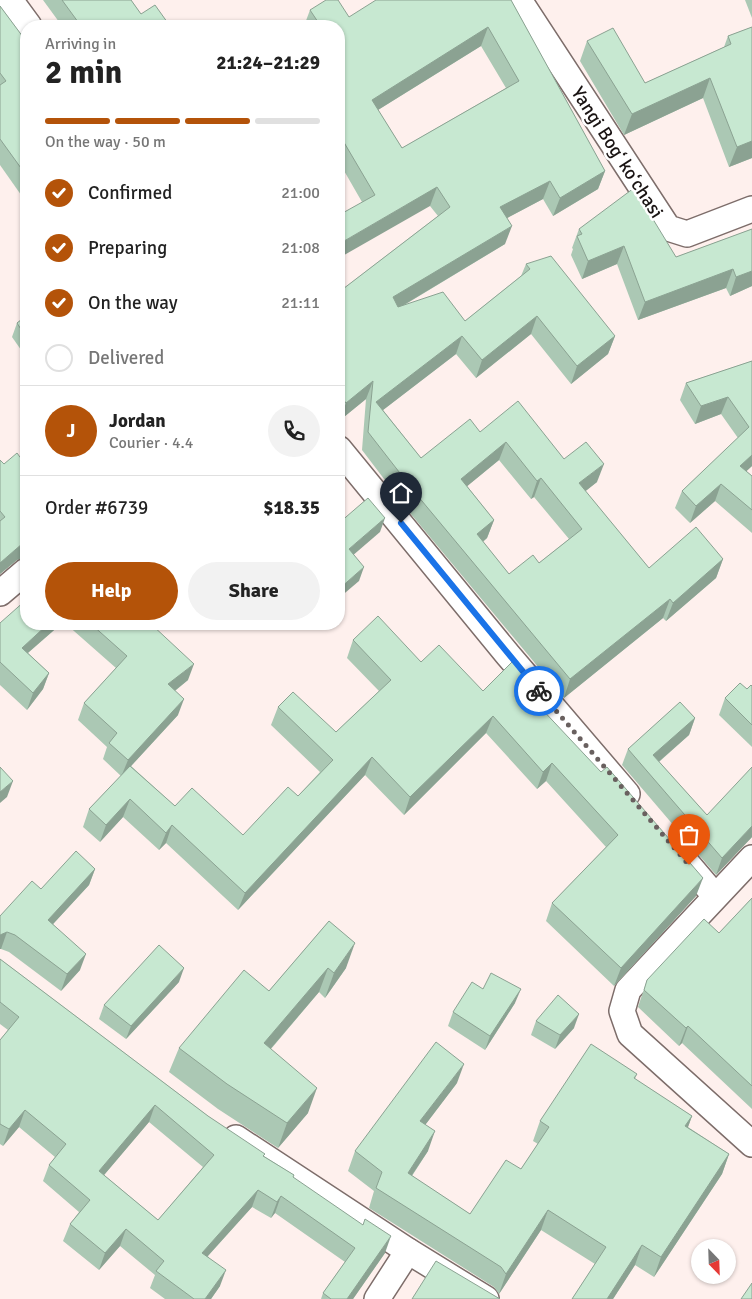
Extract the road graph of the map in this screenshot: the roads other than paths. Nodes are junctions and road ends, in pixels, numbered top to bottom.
1 (10, 0) edge
2 (519, 0) edge
3 (25, 20) edge
4 (752, 209) edge
5 (345, 456) edge
6 (20, 576) edge
7 (0, 593) edge
8 (644, 813) edge
9 (663, 835) edge
10 (752, 858) edge
11 (715, 896) junction
12 (217, 1126) edge
13 (752, 1144) edge
14 (408, 1251) junction
15 (378, 1299) edge
16 (486, 1299) edge

1 - 3 street
2 - 4 street, Yangi Bogʻ koʻchasi
5 - 8 street
6 - 7 street
9 - 11 street
10 - 11 street
11 - 13 street
12 - 14 street
14 - 15 street
14 - 16 street

